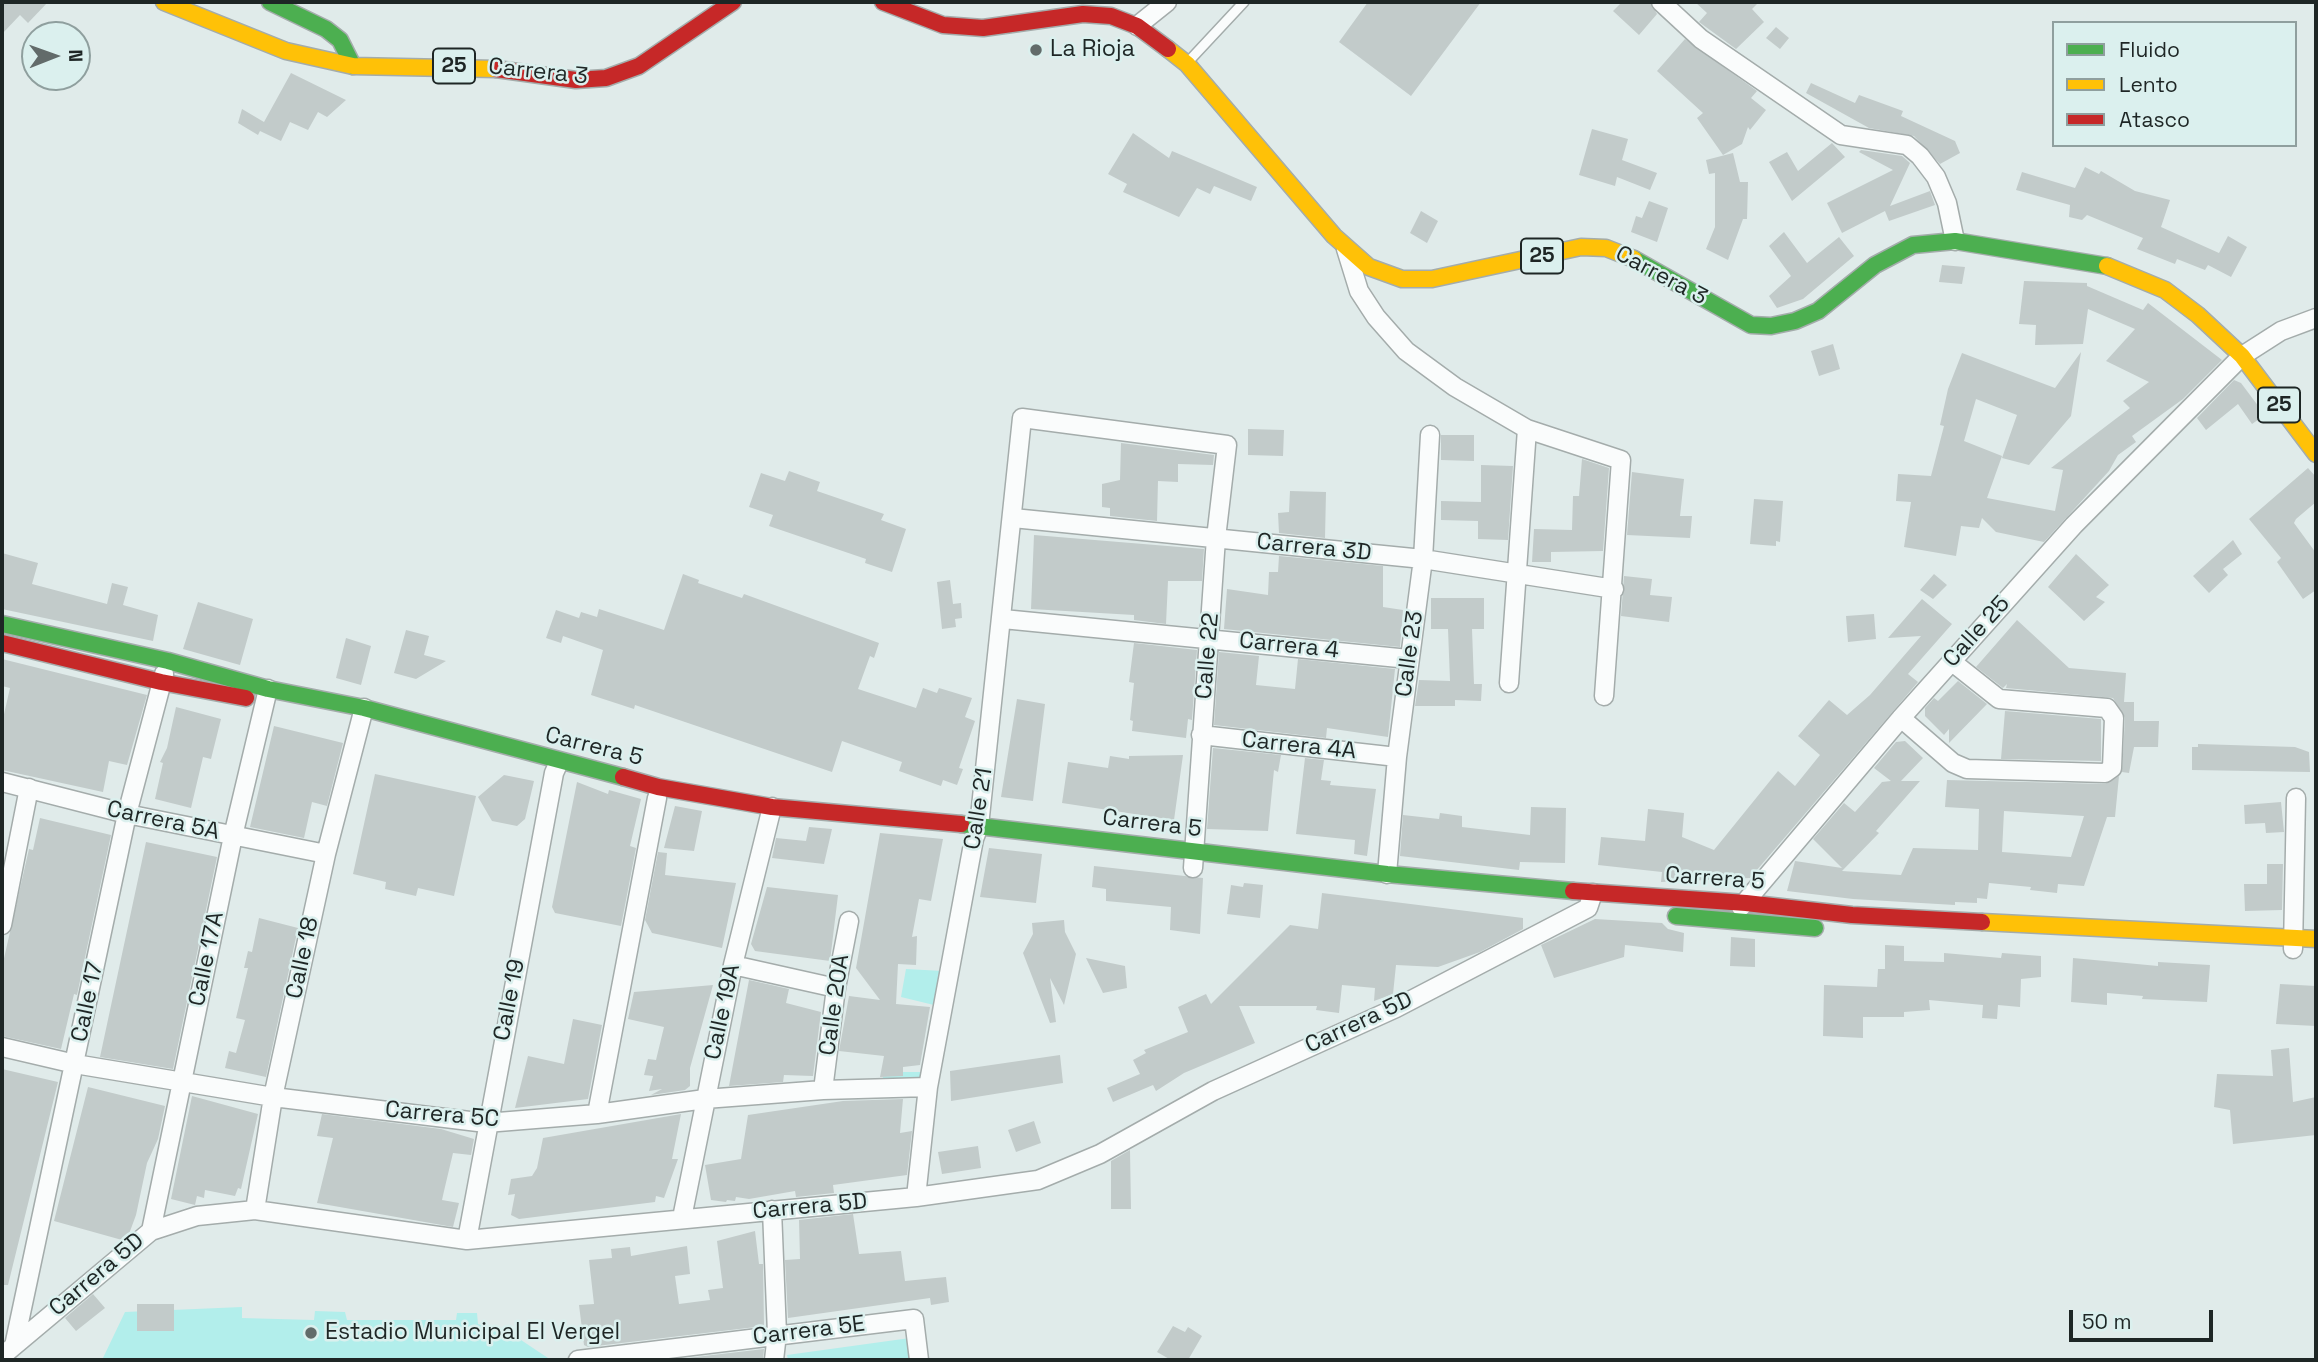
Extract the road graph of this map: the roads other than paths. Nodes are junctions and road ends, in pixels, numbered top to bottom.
1 (164, 2) edge
2 (270, 2) edge
3 (733, 2) edge
4 (883, 2) edge
5 (1167, 2) edge
6 (1244, 2) edge
7 (1661, 2) edge
8 (1137, 26) junction
9 (1187, 64) junction
10 (353, 66) junction
11 (1955, 241) junction
12 (1344, 243) junction
13 (2316, 318) edge
14 (2242, 356) junction
15 (1022, 418) joint
16 (1527, 429) junction
17 (1430, 435) dead end
18 (2316, 454) edge
19 (1013, 518) junction
20 (1216, 538) junction
21 (1423, 559) junction
22 (1518, 575) junction
23 (1614, 589) junction
24 (1003, 619) junction
25 (2, 624) edge
26 (1210, 637) junction
27 (2, 643) edge
28 (1409, 659) junction
29 (168, 661) junction
30 (1951, 661) junction
31 (162, 682) junction
32 (1510, 683) dead end
33 (265, 695) junction
34 (1604, 696) dead end
35 (363, 715) junction
36 (1901, 718) junction
37 (1201, 735) junction
38 (1397, 757) junction
39 (557, 767) junction
40 (2, 782) edge
41 (29, 788) junction
42 (657, 798) junction
43 (2296, 799) dead end
44 (771, 811) junction
45 (127, 814) junction
46 (977, 832) junction
47 (233, 836) junction
48 (326, 854) junction
49 (1194, 860) junction
50 (1387, 874) junction
51 (1591, 900) junction
52 (1746, 903) junction
53 (1725, 920) junction
54 (849, 922) dead end
55 (2, 925) edge
56 (2316, 939) edge
57 (2293, 944) junction
58 (2316, 953) edge
59 (733, 965) junction
60 (836, 988) junction
61 (2, 1047) edge
62 (75, 1064) junction
63 (182, 1080) junction
64 (928, 1087) junction
65 (823, 1090) junction
66 (273, 1097) junction
67 (705, 1099) junction
68 (597, 1114) junction
69 (486, 1123) junction
70 (916, 1198) junction
71 (255, 1210) junction
72 (772, 1210) junction
73 (682, 1218) junction
74 (150, 1231) junction
75 (467, 1240) junction
76 (777, 1334) junction
77 (8, 1351) edge
78 (578, 1360) edge
79 (774, 1360) edge
80 (919, 1360) edge

1 - 10 street, Carrera 3 / 25
2 - 10 street
3 - 10 street, Carrera 3 / 25
4 - 8 street, Carrera 3 / 25
5 - 8 street
6 - 9 lane
7 - 11 street
8 - 9 street, Carrera 3 / 25
9 - 12 street, Carrera 3 / 25
11 - 12 street, Carrera 3 / 25
11 - 14 street, Carrera 3 / 25
12 - 16 street
13 - 14 street
14 - 18 street, 25
14 - 30 street, Calle 25
15 - 19 street, Calle 21
15 - 20 street, Calle 22
16 - 22 street
16 - 23 street
17 - 21 street, Calle 23
19 - 20 street, Carrera 3D
19 - 24 street, Calle 21
20 - 21 street, Carrera 3D
20 - 26 street, Calle 22
21 - 22 street, Carrera 3D
21 - 28 street, Calle 23
22 - 23 street, Carrera 3D
22 - 32 street
23 - 34 street
24 - 26 street, Carrera 4
24 - 46 street, Calle 21
25 - 29 street, Carrera 5
26 - 28 street, Carrera 4
26 - 37 street, Calle 22
27 - 31 street, Carrera 5
28 - 38 street, Calle 23
29 - 31 street, Calle 17
29 - 33 street, Carrera 5
30 - 36 street, Calle 25
30 - 36 street
31 - 33 street, Carrera 5
31 - 45 street, Calle 17
33 - 35 street, Carrera 5
33 - 47 street, Calle 17A
35 - 39 street, Carrera 5
35 - 48 street, Calle 18
36 - 52 street, Calle 25
37 - 38 street, Carrera 4A
37 - 49 street, Calle 22
38 - 50 street, Calle 23
39 - 42 street, Carrera 5
39 - 44 street, Carrera 5
39 - 69 street, Calle 19
40 - 41 street, Carrera 5A
41 - 45 street, Carrera 5A
41 - 55 street
42 - 44 street, Carrera 5
42 - 68 street
43 - 57 street
44 - 46 street, Carrera 5
44 - 59 street, Calle 19A
45 - 47 street, Carrera 5A
45 - 62 street, Calle 17
46 - 49 street, Carrera 5
46 - 64 street, Calle 21
47 - 48 street, Carrera 5A
47 - 63 street, Calle 17A
48 - 66 street, Calle 18
49 - 50 street, Carrera 5
49 - 51 street, Carrera 5
50 - 51 street, Carrera 5
51 - 52 street, Carrera 5
51 - 53 street, Carrera 5
51 - 70 street, Carrera 5D
52 - 53 street, Calle 25
52 - 57 street, Carrera 5
53 - 57 street, Carrera 5
54 - 60 street, Calle 20A
56 - 57 street, Carrera 5
57 - 58 street, Carrera 5
59 - 60 street
59 - 67 street, Calle 19A
60 - 65 street, Calle 20A
61 - 62 street, Carrera 5C
62 - 63 street, Carrera 5C
62 - 77 street, Calle 17
63 - 66 street, Carrera 5C
63 - 74 street, Calle 17A
64 - 65 street, Carrera 5C
64 - 70 street, Calle 21
65 - 67 street, Carrera 5C
66 - 69 street, Carrera 5C
66 - 71 street, Calle 18
67 - 68 street, Carrera 5C
67 - 73 street, Calle 19A
68 - 69 street, Carrera 5C
69 - 75 street, Calle 19
70 - 72 street, Carrera 5D
71 - 74 street, Carrera 5D
71 - 75 street, Carrera 5D
72 - 73 street, Carrera 5D
72 - 76 street
73 - 75 street, Carrera 5D
74 - 77 street, Carrera 5D
76 - 78 street, Carrera 5E
76 - 79 street
76 - 80 street, Carrera 5E

